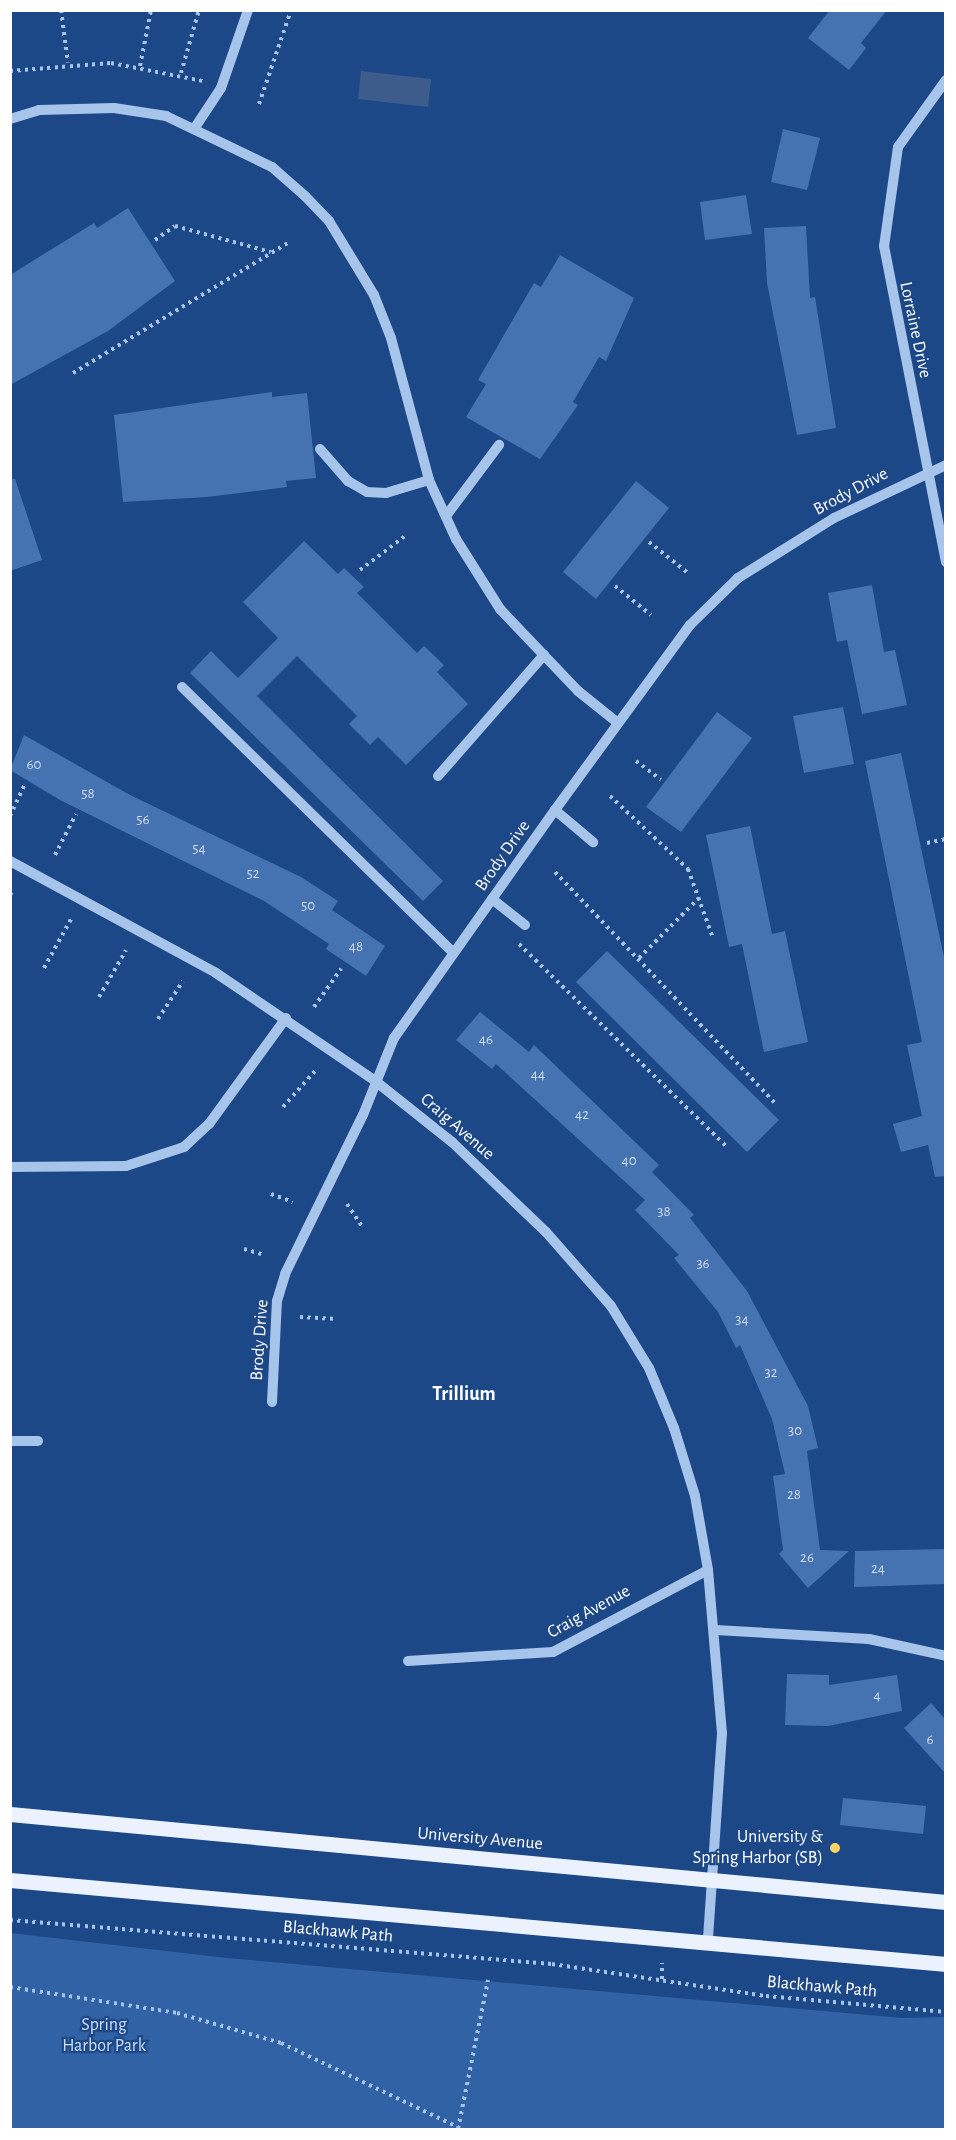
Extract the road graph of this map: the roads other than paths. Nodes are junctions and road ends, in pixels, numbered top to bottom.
1 (248, 10) edge
2 (945, 80) edge
3 (10, 119) edge
4 (196, 126) junction
5 (499, 445) dead end
6 (320, 449) dead end
7 (945, 465) edge
8 (926, 472) junction
9 (429, 480) junction
10 (446, 516) junction
11 (945, 562) edge
12 (544, 655) junction
13 (182, 687) dead end
14 (618, 723) junction
15 (438, 776) dead end
16 (555, 810) junction
17 (593, 842) dead end
18 (10, 861) edge
19 (492, 899) junction
20 (525, 925) dead end
21 (454, 953) junction
22 (286, 1018) junction
23 (374, 1080) junction
24 (10, 1167) edge
25 (272, 1402) dead end
26 (10, 1441) edge
27 (38, 1441) dead end
28 (708, 1569) junction
29 (716, 1630) junction
30 (945, 1656) edge
31 (408, 1661) dead end
32 (10, 1814) edge
33 (714, 1879) junction
34 (10, 1880) edge
35 (945, 1902) edge
36 (708, 1940) junction
37 (945, 1964) edge

1 - 4 street
2 - 8 street, Lorraine Drive
3 - 4 street
4 - 9 street
5 - 10 street
6 - 9 street
7 - 8 street, Brody Drive
8 - 11 street, Lorraine Drive
8 - 14 street, Brody Drive
9 - 10 street
10 - 12 street
12 - 14 street
12 - 15 street
13 - 21 street
14 - 16 street, Brody Drive
16 - 17 street
16 - 19 street, Brody Drive
18 - 22 street, Craig Avenue
19 - 20 street
19 - 21 street, Brody Drive
21 - 23 street, Brody Drive
22 - 23 street, Craig Avenue
22 - 24 street
23 - 25 street, Brody Drive
23 - 28 street, Craig Avenue
26 - 27 street
28 - 29 street, Craig Avenue
28 - 31 street, Craig Avenue
29 - 30 street
29 - 33 street, Craig Avenue
32 - 33 main road, University Avenue
33 - 35 main road, University Avenue
33 - 36 street, Craig Avenue
34 - 36 main road
36 - 37 main road

